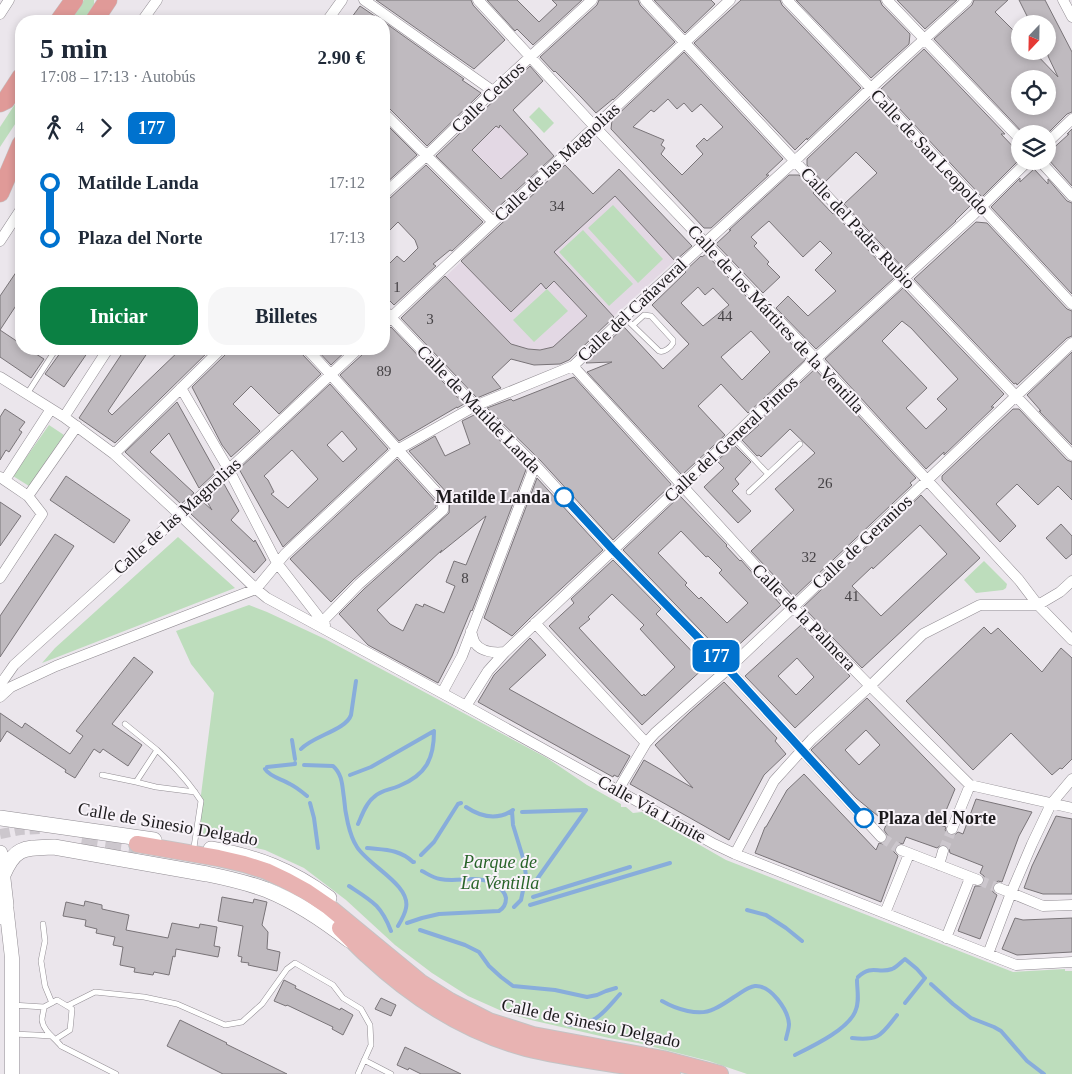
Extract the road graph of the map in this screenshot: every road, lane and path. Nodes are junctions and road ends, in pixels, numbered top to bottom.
1 (10, 0) edge
2 (74, 0) edge
3 (108, 0) edge
4 (157, 0) edge
5 (342, 0) edge
6 (364, 0) edge
7 (478, 0) edge
8 (592, 0) edge
9 (646, 0) edge
10 (730, 0) edge
11 (787, 0) edge
12 (887, 0) edge
13 (967, 0) edge
14 (1063, 0) edge
15 (0, 14) edge
16 (63, 15) edge
17 (98, 15) edge
18 (146, 15) edge
19 (331, 15) edge
20 (386, 15) edge
21 (1072, 17) edge
22 (390, 18) edge
23 (924, 38) junction
24 (684, 43) junction
25 (530, 57) junction
26 (15, 85) edge
27 (870, 88) junction
28 (493, 90) junction
29 (3, 102) edge
30 (390, 119) edge
31 (1072, 119) edge
32 (595, 127) junction
33 (1011, 130) edge
34 (1056, 134) edge
35 (427, 155) junction
36 (15, 158) edge
37 (794, 161) junction
38 (1019, 170) edge
39 (1048, 170) edge
40 (390, 189) edge
41 (0, 192) edge
42 (1072, 196) edge
43 (981, 207) junction
44 (15, 218) edge
45 (493, 222) junction
46 (0, 241) edge
47 (705, 243) junction
48 (904, 279) junction
49 (1072, 304) edge
50 (390, 313) edge
51 (624, 317) junction
52 (390, 321) edge
53 (633, 325) junction
54 (1072, 343) edge
55 (51, 355) edge
56 (104, 355) edge
57 (215, 355) edge
58 (313, 355) edge
59 (352, 355) edge
60 (816, 359) junction
61 (572, 366) junction
62 (331, 374) junction
63 (0, 377) edge
64 (182, 388) junction
65 (27, 394) junction
66 (1016, 396) junction
67 (475, 406) junction
68 (51, 409) junction
69 (64, 417) junction
70 (77, 426) junction
71 (733, 437) junction
72 (800, 444) dead end
73 (397, 450) junction
74 (114, 454) junction
75 (1072, 455) edge
76 (535, 465) junction
77 (228, 470) junction
78 (768, 474) junction
79 (2, 478) edge
80 (927, 481) junction
81 (682, 486) junction
82 (749, 492) dead end
83 (28, 496) junction
84 (180, 515) junction
85 (613, 550) junction
86 (277, 563) junction
87 (0, 578) edge
88 (1072, 581) edge
89 (256, 589) junction
90 (1038, 605) junction
91 (793, 607) junction
92 (323, 621) junction
93 (535, 623) junction
94 (471, 630) junction
95 (330, 632) junction
96 (1072, 640) edge
97 (505, 652) junction
98 (728, 669) junction
99 (0, 685) edge
100 (870, 686) junction
101 (442, 693) junction
102 (0, 696) edge
103 (466, 706) junction
104 (125, 724) dead end
105 (646, 743) junction
106 (157, 750) junction
107 (803, 750) junction
108 (102, 775) dead end
109 (1072, 779) edge
110 (136, 782) junction
111 (970, 785) junction
112 (618, 790) junction
113 (195, 792) junction
114 (1051, 804) junction
115 (1072, 808) edge
116 (0, 818) edge
117 (952, 829) tunnel mouth
118 (881, 837) tunnel mouth
119 (194, 847) junction
120 (136, 849) tunnel mouth
121 (944, 851) tunnel mouth
122 (0, 854) edge
123 (735, 854) junction
124 (939, 865) junction
125 (2, 873) edge
126 (999, 888) tunnel mouth
127 (1011, 893) junction
128 (1072, 905) edge
129 (3, 911) edge
130 (885, 913) junction
131 (43, 924) dead end
132 (946, 938) junction
133 (371, 950) junction
134 (988, 954) junction
135 (1072, 962) edge
136 (52, 1003) junction
137 (12, 1005) junction
138 (67, 1006) junction
139 (44, 1007) junction
140 (12, 1034) junction
141 (54, 1038) junction
142 (364, 1060) junction
143 (12, 1074) edge
144 (116, 1074) edge
145 (358, 1074) edge
146 (391, 1074) edge
147 (672, 1074) edge
148 (720, 1074) edge

1 - 15 street
2 - 16 highway
3 - 17 highway
4 - 18 street
5 - 19 street
6 - 20 street
7 - 25 street, Calle de los Mártires de la Ventilla
8 - 25 street, Calle Cedros
9 - 24 street, Calle del Padre Rubio
10 - 24 street, Calle de las Magnolias
11 - 27 street, Calle de San Leopoldo
12 - 23 street
13 - 23 street, Calle del Cañaveral
14 - 21 street
22 - 28 street
23 - 27 street, Calle del Cañaveral
23 - 33 street
24 - 32 street, Calle de las Magnolias
24 - 37 street, Calle del Padre Rubio
25 - 28 street, Calle Cedros
25 - 32 street, Calle de los Mártires de la Ventilla
26 - 29 highway
27 - 37 street, Calle del Cañaveral
27 - 43 street, Calle de San Leopoldo
28 - 35 street, Calle Cedros
30 - 35 street
31 - 34 street
32 - 45 street, Calle de las Magnolias
32 - 47 street, Calle de los Mártires de la Ventilla
35 - 40 street, Calle Cedros
35 - 45 street
36 - 41 highway
37 - 47 street, Calle del Cañaveral
37 - 48 street, Calle del Padre Rubio
38 - 43 street, Calle del General Pintos
39 - 42 street
43 - 48 street, Calle del General Pintos
43 - 49 street, Calle de San Leopoldo
44 - 46 street
45 - 50 street, Calle de las Magnolias
47 - 51 street, Calle del Cañaveral
47 - 60 street, Calle de los Mártires de la Ventilla
48 - 60 street, Calle del General Pintos
48 - 66 street, Calle del Padre Rubio
51 - 53 lane
51 - 61 street, Calle del Cañaveral
52 - 67 street, Calle de Matilde Landa
53 - 53 lane
54 - 66 street, Calle de Geranios
55 - 65 lane
56 - 69 street
57 - 64 street
58 - 62 street
59 - 62 street, Calle de las Magnolias
60 - 71 street, Calle del General Pintos
60 - 80 street, Calle de los Mártires de la Ventilla
61 - 67 street, Calle del Cañaveral
61 - 81 street, Calle de la Palmera
62 - 73 street
62 - 77 street, Calle de las Magnolias
63 - 65 street, Calle Vía Límite
64 - 74 street
64 - 77 street
65 - 68 street, Calle Vía Límite
66 - 75 street, Calle del Padre Rubio
66 - 80 street, Calle de Geranios
67 - 73 street, Calle del Cañaveral
67 - 76 street, Calle de Matilde Landa
68 - 69 street, Calle Vía Límite
68 - 79 street
69 - 70 street, Calle Vía Límite
70 - 74 street, Calle Vía Límite
70 - 83 street
71 - 78 lane
71 - 81 street, Calle del General Pintos
72 - 78 lane
73 - 86 street, Calle del Cañaveral
73 - 92 street
74 - 84 street, Calle Vía Límite
76 - 85 street, Calle de Matilde Landa
76 - 94 street
77 - 84 street, Calle de las Magnolias
77 - 86 street
78 - 82 lane
79 - 83 street
80 - 90 street, Calle de los Mártires de la Ventilla
80 - 91 street, Calle de Geranios
81 - 85 street, Calle del General Pintos
81 - 91 street, Calle de la Palmera
83 - 87 street
84 - 89 street, Calle Vía Límite
84 - 99 street, Calle de las Magnolias
85 - 93 street, Calle del General Pintos
85 - 98 street, Calle de Matilde Landa
86 - 89 street, Calle del Cañaveral
86 - 92 street
88 - 90 street
89 - 95 street, Calle Vía Límite
89 - 102 street
90 - 96 street, Calle de los Mártires de la Ventilla
90 - 100 street
91 - 98 street, Calle de Geranios
91 - 100 street, Calle de la Palmera
92 - 95 street
93 - 97 street, Calle del General Pintos
93 - 105 street
94 - 97 street
94 - 101 street
95 - 101 street, Calle Vía Límite
97 - 103 street, Calle del General Pintos
98 - 105 street, Calle de Geranios
98 - 107 street, Calle de Matilde Landa
100 - 107 street
100 - 111 street, Calle de la Palmera
101 - 103 street, Calle Vía Límite
103 - 112 street, Calle Vía Límite
104 - 106 lane
105 - 112 street, Calle de Geranios
106 - 110 lane
106 - 113 lane
107 - 118 street, Calle de Matilde Landa
107 - 123 street
108 - 110 lane
109 - 114 street
110 - 113 lane
111 - 114 street
111 - 117 street
112 - 123 street, Calle Vía Límite
113 - 119 lane
114 - 115 street
114 - 127 street
116 - 119 main road, Calle de Sinesio Delgado
119 - 133 main road, Calle de Sinesio Delgado
120 - 133 main road
121 - 124 street
122 - 125 main road
123 - 130 street, Calle Vía Límite
124 - 130 street
124 - 132 street
125 - 129 main road
125 - 133 main road, Calle de Sinesio Delgado
126 - 127 street
127 - 128 street
127 - 134 street
129 - 137 street
130 - 132 street, Calle Vía Límite
131 - 136 lane
132 - 134 street, Calle Vía Límite
133 - 147 main road, Calle de Sinesio Delgado
133 - 148 main road, Calle de Sinesio Delgado
134 - 135 street, Calle Vía Límite
136 - 138 lane
136 - 139 lane
137 - 139 lane
137 - 140 street
138 - 141 lane
138 - 142 lane
139 - 141 lane
140 - 141 lane
140 - 143 street
141 - 144 lane
142 - 145 lane
142 - 146 lane

